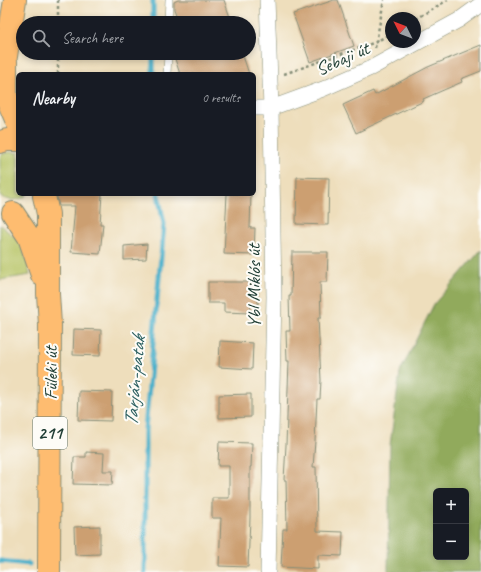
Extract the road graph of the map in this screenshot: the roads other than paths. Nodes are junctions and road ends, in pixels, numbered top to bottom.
1 (15, 0) edge
2 (169, 0) edge
3 (266, 0) edge
4 (481, 4) edge
5 (168, 16) edge
6 (168, 60) edge
7 (3, 66) edge
8 (167, 72) edge
9 (256, 108) edge
10 (271, 108) junction
11 (16, 119) edge
12 (16, 140) edge
13 (0, 142) edge
14 (44, 196) edge
15 (45, 196) edge
16 (6, 212) edge
17 (48, 294) junction
18 (48, 572) edge
19 (268, 572) edge

1 - 7 main road
2 - 5 lane
3 - 10 street, Ybl Miklós út
4 - 10 street, Sebaji út
6 - 8 lane
7 - 11 main road
9 - 10 street, Sebaji út
10 - 19 street, Ybl Miklós út
12 - 13 main road
14 - 16 main road, Füleki út
15 - 17 main road, Füleki út / 211
16 - 17 main road, Füleki út / 211
17 - 18 main road, Füleki út / 211

